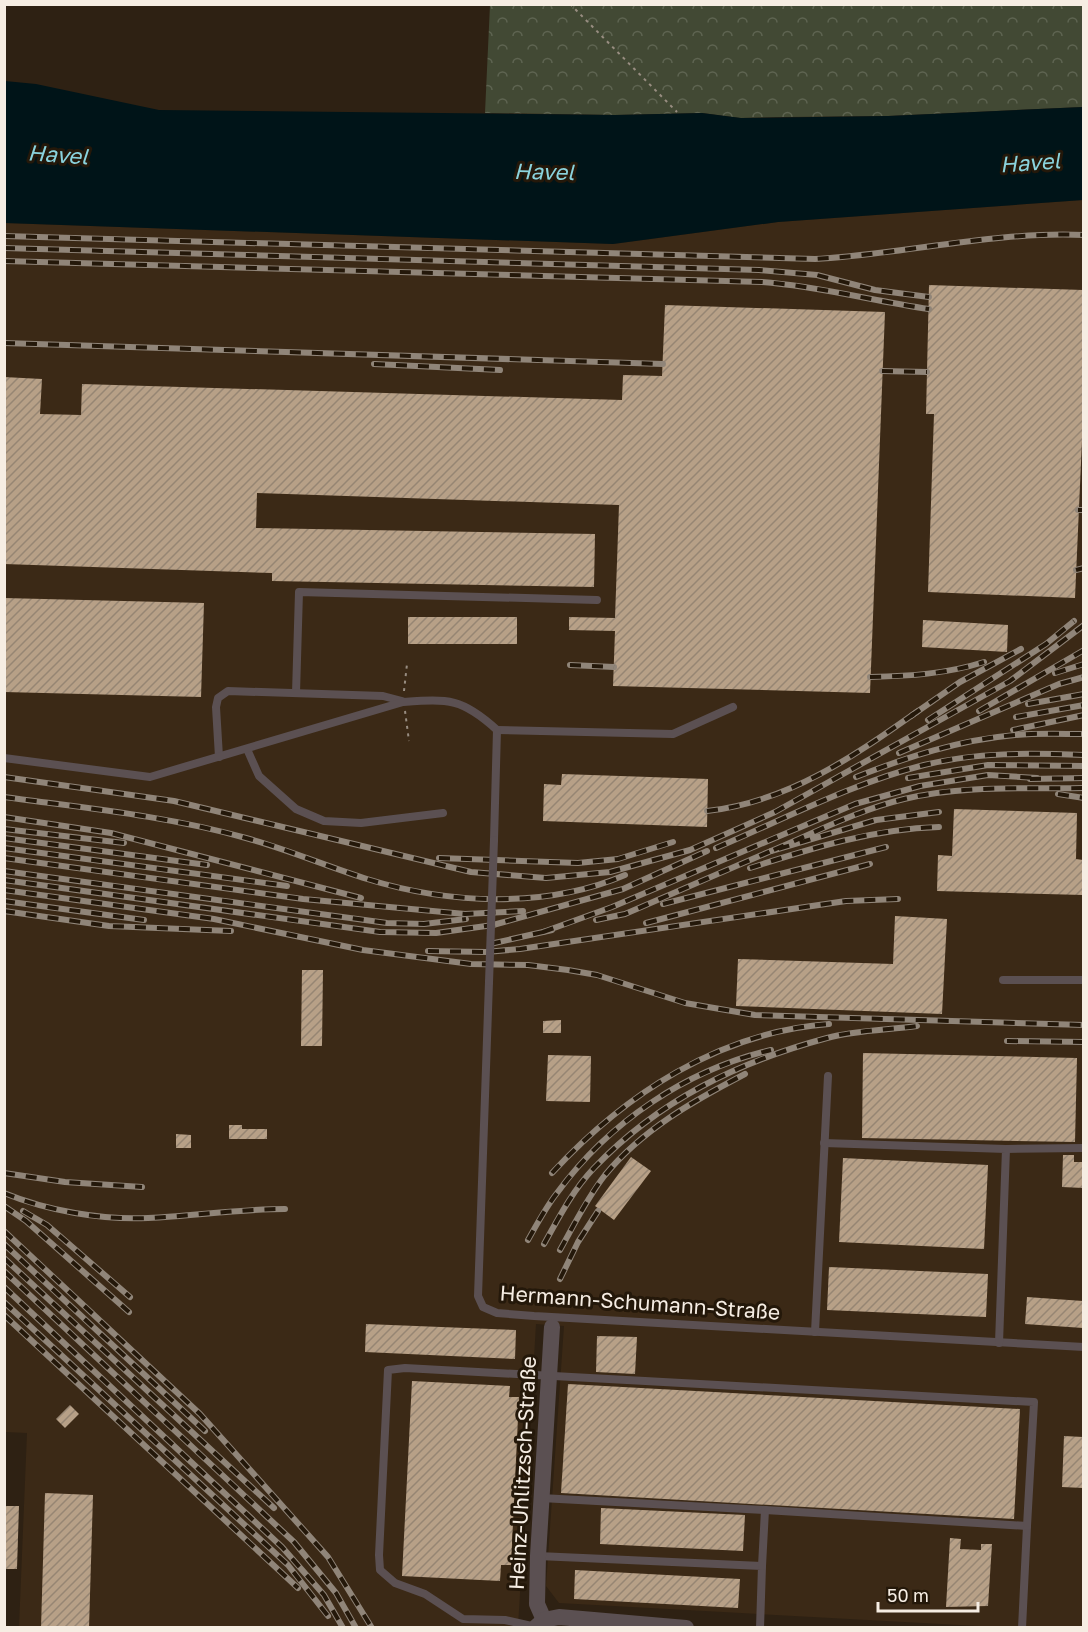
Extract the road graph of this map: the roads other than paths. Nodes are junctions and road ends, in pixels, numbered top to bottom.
1 (597, 600) dead end
2 (296, 693) junction
3 (404, 702) junction
4 (733, 707) dead end
5 (497, 730) junction
6 (247, 748) junction
7 (219, 757) junction
8 (4, 758) edge
9 (443, 813) dead end
10 (1003, 980) dead end
11 (1083, 980) edge
12 (828, 1076) dead end
13 (824, 1143) junction
14 (1083, 1148) edge
15 (1006, 1149) junction
16 (552, 1327) dead end
17 (815, 1332) junction
18 (999, 1342) junction
19 (1083, 1347) edge
20 (549, 1374) junction
21 (542, 1498) junction
22 (765, 1510) junction
23 (1027, 1526) junction
24 (538, 1556) junction
25 (762, 1566) junction
26 (539, 1625) edge
27 (686, 1628) edge
28 (760, 1628) edge
29 (1022, 1628) edge

1 - 2 lane
2 - 3 lane
2 - 7 lane
3 - 5 lane
3 - 6 lane
4 - 5 lane
5 - 17 lane, Hermann-Schumann-Straße, bridge
6 - 7 lane
6 - 9 lane
7 - 8 lane
10 - 11 lane
12 - 13 lane
13 - 15 lane
13 - 17 lane
14 - 15 lane
15 - 18 lane
16 - 20 street, Heinz-Uhlitzsch-Straße
17 - 18 lane, Hermann-Schumann-Straße
18 - 19 lane, Hermann-Schumann-Straße
20 - 21 street, Heinz-Uhlitzsch-Straße
20 - 23 lane
20 - 26 lane
21 - 22 lane
21 - 24 street, Heinz-Uhlitzsch-Straße
22 - 23 lane
22 - 25 lane
23 - 29 lane
24 - 25 lane
24 - 26 street, Heinz-Uhlitzsch-Straße
25 - 28 lane
26 - 27 street

